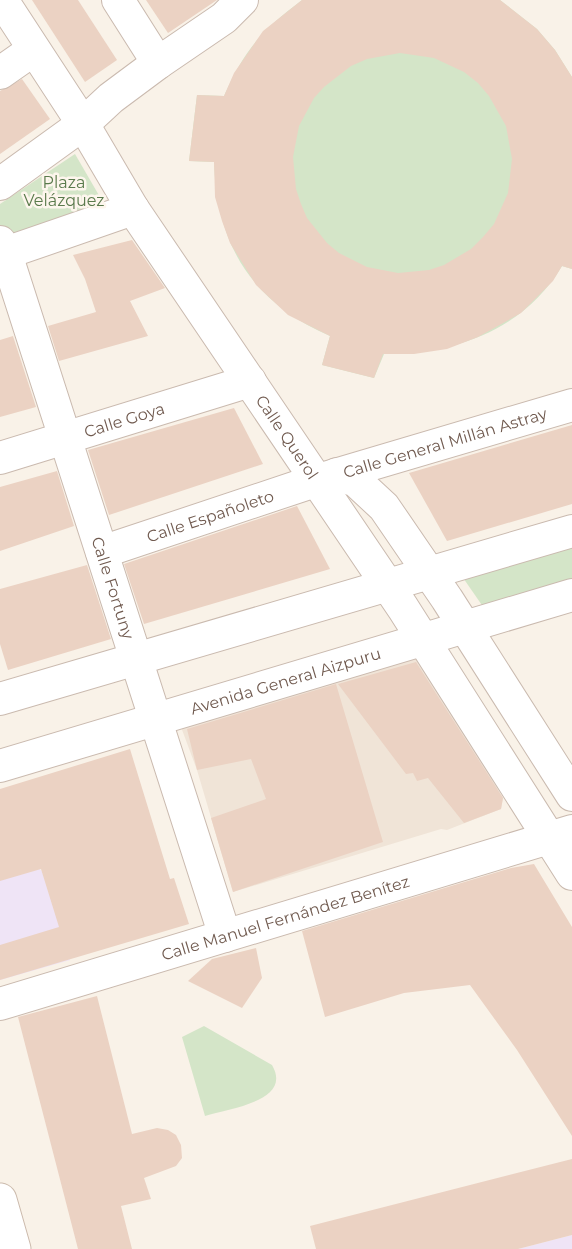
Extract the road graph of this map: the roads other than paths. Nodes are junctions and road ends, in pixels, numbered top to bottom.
1 (2, 0) edge
2 (118, 0) edge
3 (226, 6) edge
4 (33, 50) junction
5 (158, 63) junction
6 (0, 73) edge
7 (83, 124) junction
8 (0, 184) edge
9 (133, 209) junction
10 (2, 250) edge
11 (250, 381) junction
12 (572, 405) edge
13 (65, 438) junction
14 (0, 458) edge
15 (328, 477) junction
16 (572, 531) edge
17 (102, 552) junction
18 (429, 573) junction
19 (387, 585) junction
20 (572, 595) edge
21 (465, 627) junction
22 (423, 639) junction
23 (136, 659) junction
24 (0, 698) edge
25 (156, 720) junction
26 (0, 766) edge
27 (572, 795) edge
28 (560, 835) edge
29 (572, 874) edge
30 (225, 936) junction
31 (0, 1004) edge
32 (0, 1200) edge
33 (14, 1249) edge

1 - 4 street, Calle Querol
2 - 5 street
3 - 5 street
4 - 6 street
4 - 7 street, Calle Querol
5 - 7 street
7 - 8 street
7 - 9 street, Calle Querol
9 - 10 street
9 - 11 street, Calle Querol
10 - 13 street, Calle Fortuny
11 - 13 street, Calle Goya
11 - 15 street, Calle Querol
12 - 15 street, Calle General Millán Astray
13 - 14 street, Calle Goya
13 - 17 street, Calle Fortuny
15 - 17 street, Calle Españoleto
15 - 18 street, Calle Querol
15 - 19 street, Calle Querol
16 - 18 street
17 - 23 street, Calle Fortuny
18 - 19 street
18 - 21 street, Calle Querol
19 - 22 street, Calle Querol
19 - 23 street
20 - 21 street, Avenida General Aizpuru
21 - 22 street, Avenida General Aizpuru
21 - 27 street, Calle Querol
22 - 25 street, Avenida General Aizpuru
22 - 28 street, Calle Querol
23 - 24 street
23 - 25 street, Calle Fortuny
25 - 26 street, Avenida General Aizpuru
25 - 30 street, Calle Fortuny
28 - 29 street, Calle Querol
28 - 30 street, Calle Manuel Fernández Benítez
30 - 31 street, Calle Manuel Fernández Benítez
32 - 33 main road

